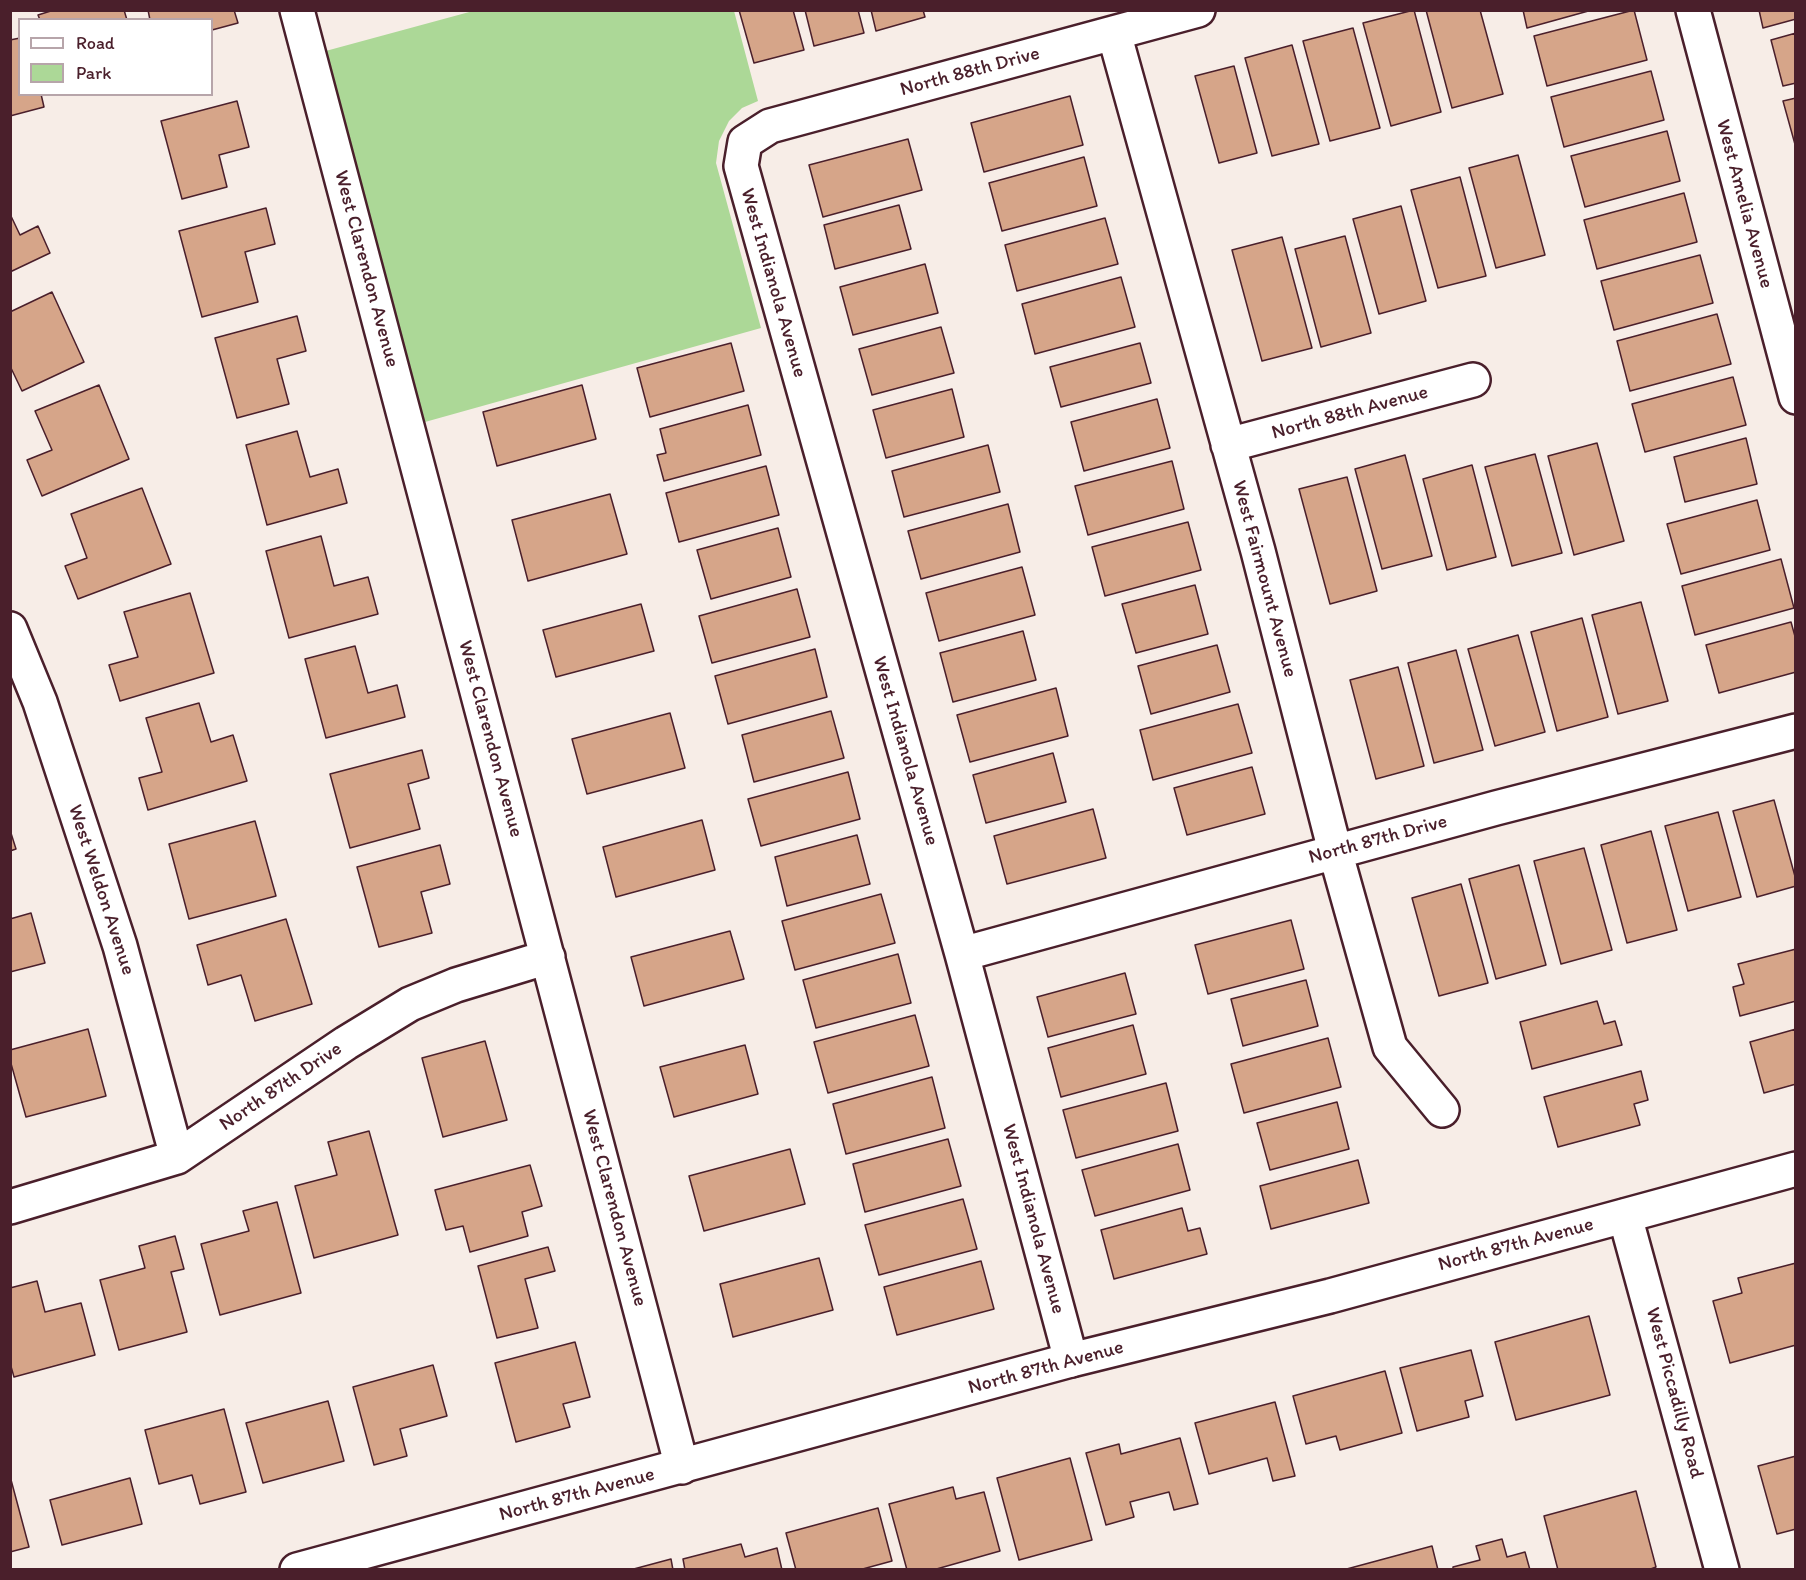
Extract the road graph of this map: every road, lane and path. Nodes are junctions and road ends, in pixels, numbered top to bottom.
1 (297, 10) edge
2 (1198, 10) edge
3 (1694, 10) edge
4 (1114, 33) junction
5 (745, 142) joint
6 (1473, 380) dead end
7 (1796, 398) edge
8 (1227, 445) junction
9 (10, 629) edge
10 (1796, 731) edge
11 (1335, 851) junction
12 (962, 954) junction
13 (548, 957) junction
14 (1442, 1110) dead end
15 (177, 1157) junction
16 (1796, 1170) edge
17 (10, 1207) edge
18 (1625, 1216) junction
19 (1071, 1360) junction
20 (682, 1467) junction
21 (297, 1569) edge
22 (1722, 1569) edge

1 - 13 street, West Clarendon Avenue
2 - 4 street, North 88th Drive
3 - 7 street, West Amelia Avenue
4 - 5 street, North 88th Drive
4 - 8 street, West Fairmount Avenue
5 - 12 street, West Indianola Avenue
6 - 8 street, North 88th Avenue
8 - 11 street, West Fairmount Avenue
9 - 15 street, West Weldon Avenue
10 - 11 street, North 87th Drive
11 - 12 street, North 87th Drive
11 - 14 street, West Fairmount Avenue
12 - 19 street, West Indianola Avenue
13 - 15 street, North 87th Drive
13 - 20 street, West Clarendon Avenue
15 - 17 street, North 87th Drive
16 - 18 street, North 87th Avenue
18 - 19 street, North 87th Avenue
18 - 22 street, West Piccadilly Road
19 - 20 street, North 87th Avenue
20 - 21 street, North 87th Avenue

